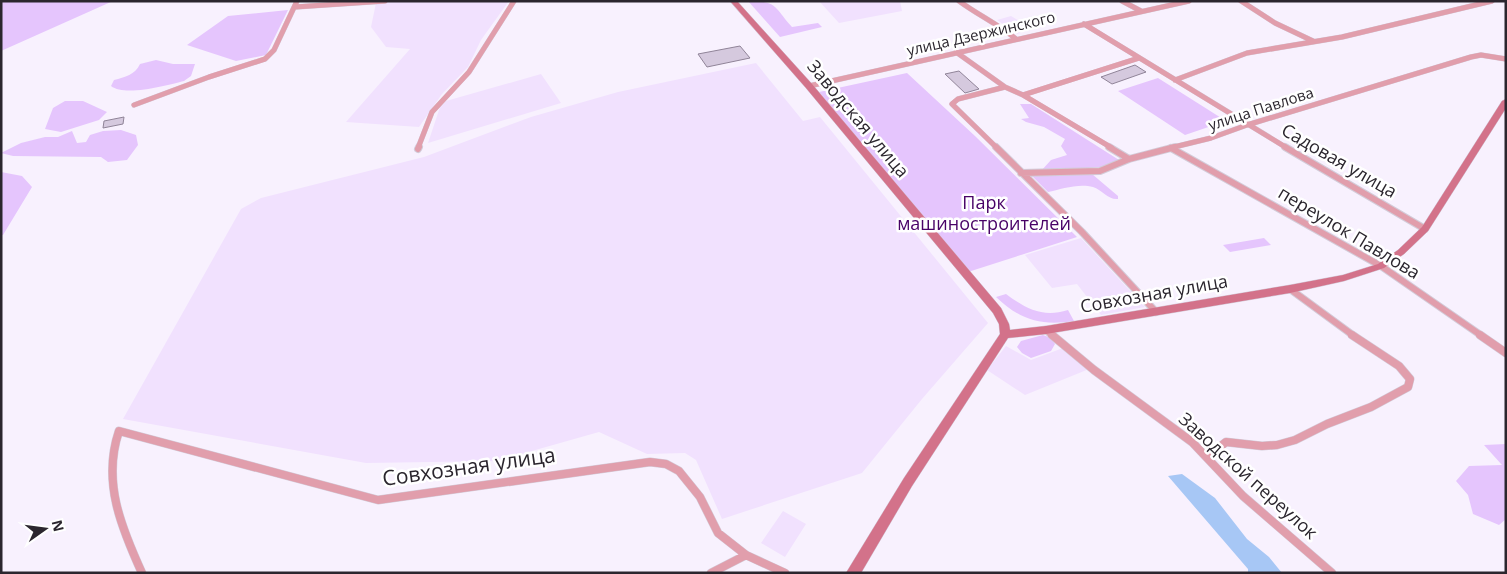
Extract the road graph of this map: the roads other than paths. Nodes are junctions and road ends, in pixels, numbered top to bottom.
1 (385, 1) edge
2 (514, 1) edge
3 (733, 1) edge
4 (959, 1) edge
5 (1122, 1) edge
6 (1189, 1) edge
7 (1242, 1) edge
8 (1492, 1) edge
9 (296, 4) edge
10 (1141, 11) junction
11 (1084, 24) junction
12 (1016, 39) junction
13 (1313, 42) junction
14 (956, 52) junction
15 (1139, 58) junction
16 (1506, 59) edge
17 (1176, 80) junction
18 (809, 86) junction
19 (1005, 87) junction
20 (1023, 95) junction
21 (1506, 101) edge
22 (134, 105) dead end
23 (1247, 125) junction
24 (1172, 148) junction
25 (418, 149) dead end
26 (1129, 159) junction
27 (1021, 173) junction
28 (1425, 229) junction
29 (1381, 266) junction
30 (1290, 289) junction
31 (1156, 312) junction
32 (1046, 330) junction
33 (1005, 334) junction
34 (1506, 353) edge
35 (1207, 456) junction
36 (746, 555) junction
37 (142, 573) edge
38 (711, 573) edge
39 (785, 573) edge
40 (853, 573) edge
41 (1332, 573) edge

1 - 9 street
2 - 25 street
3 - 18 street, Заводская улица
4 - 12 street
5 - 10 street
6 - 10 street, улица Дзержинского
7 - 13 street
8 - 13 street
9 - 22 street
10 - 11 street, улица Дзержинского
11 - 12 street, улица Дзержинского
11 - 15 street, Садовая улица
12 - 14 street, улица Дзержинского
13 - 17 street
14 - 18 street, улица Дзержинского
14 - 19 street
15 - 17 street, Садовая улица
15 - 20 street
16 - 23 street, улица Павлова
17 - 23 street, Садовая улица
18 - 33 street, Заводская улица
19 - 20 street
19 - 27 street
20 - 26 street
21 - 28 street, Совхозная улица
23 - 24 street, улица Павлова
23 - 28 street, Садовая улица
24 - 26 street, улица Павлова
24 - 29 street, переулок Павлова
26 - 27 street, улица Павлова
27 - 31 street
28 - 29 street, Совхозная улица
29 - 30 street, Совхозная улица
29 - 34 street, переулок Павлова
30 - 31 street, Совхозная улица
30 - 35 street
31 - 32 street, Совхозная улица
32 - 33 street, Совхозная улица
32 - 35 street, Заводской переулок
33 - 40 street
35 - 41 street, Заводской переулок
36 - 37 street, Совхозная улица
36 - 38 street
36 - 39 street, Совхозная улица

